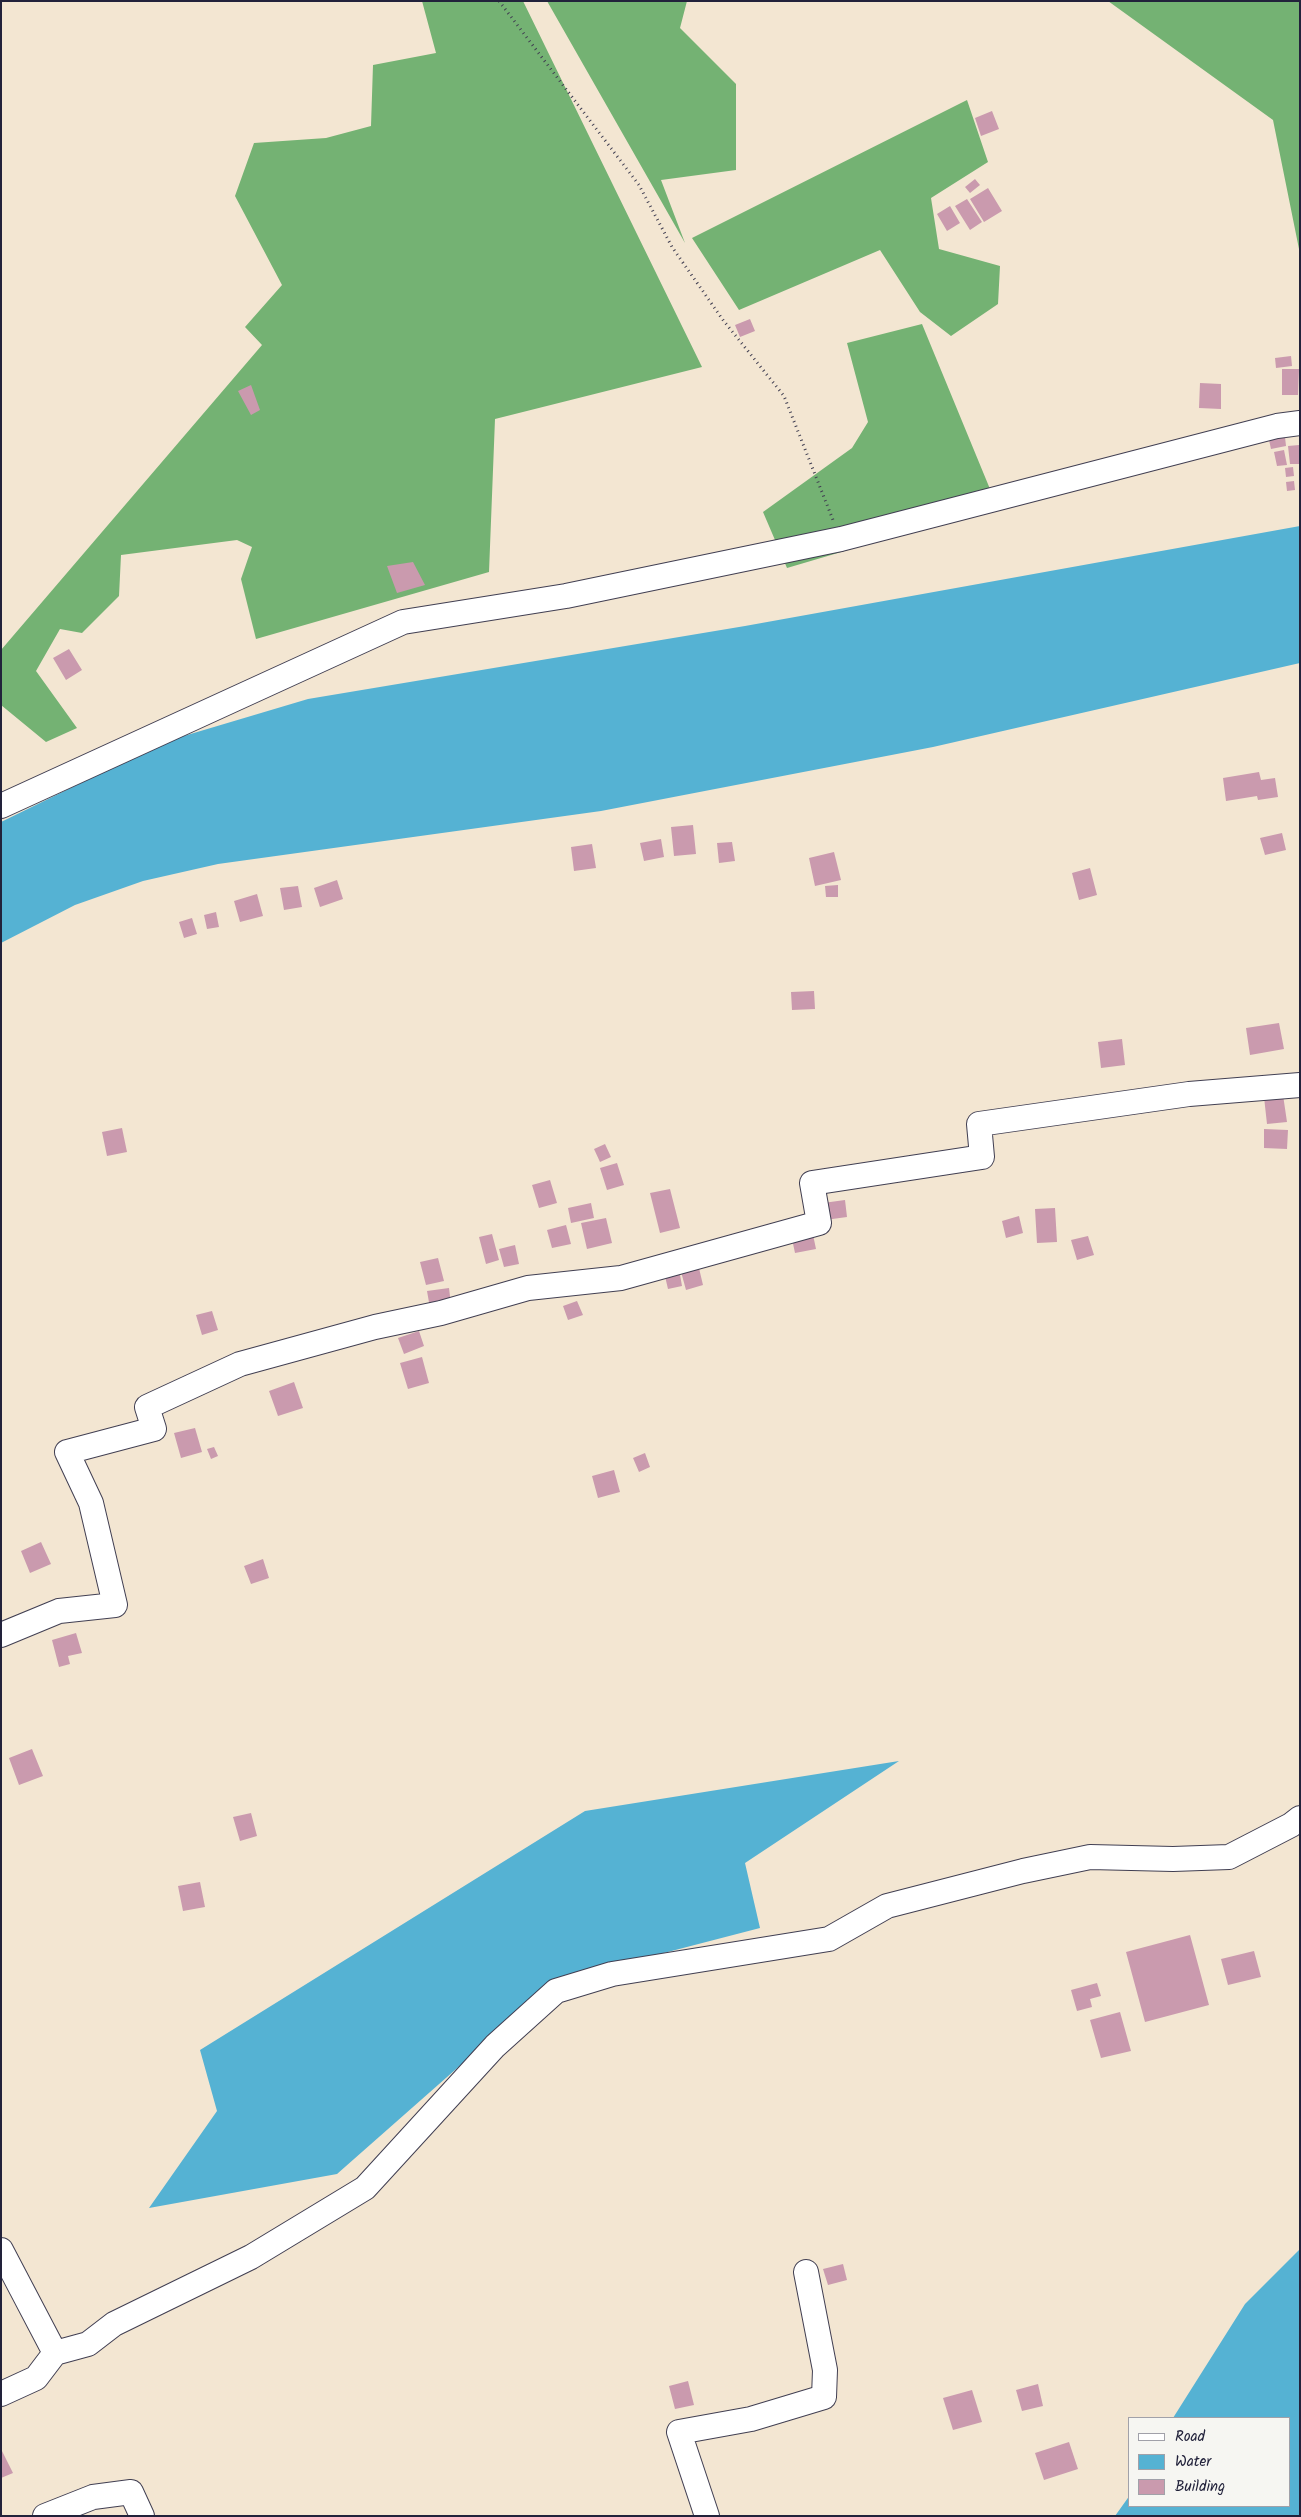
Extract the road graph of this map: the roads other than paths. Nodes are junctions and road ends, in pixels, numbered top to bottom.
1 (1300, 423) edge
2 (1, 806) edge
3 (1300, 1085) edge
4 (1, 1635) edge
5 (1300, 1818) edge
6 (1, 2250) edge
7 (806, 2272) dead end
8 (55, 2353) junction
9 (1, 2394) edge
10 (45, 2516) edge
11 (142, 2516) edge
12 (707, 2516) edge

1 - 2 street
3 - 4 street
5 - 8 street
6 - 8 street
7 - 12 street
8 - 9 street
10 - 11 street

